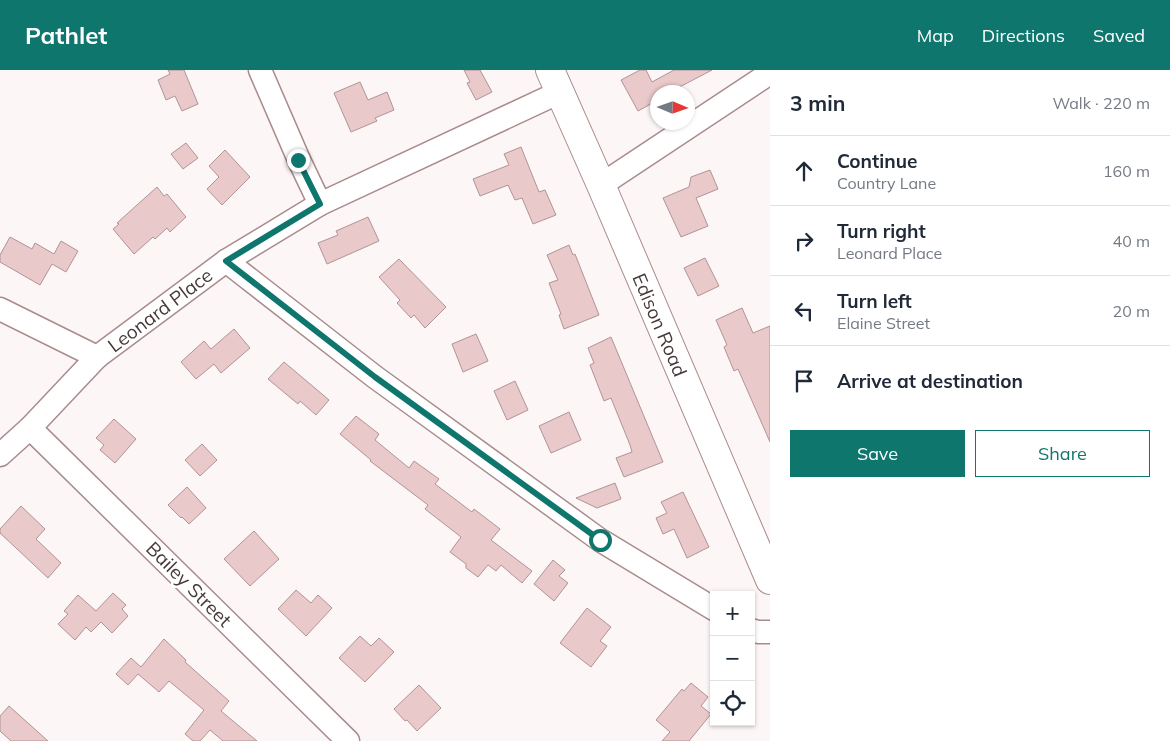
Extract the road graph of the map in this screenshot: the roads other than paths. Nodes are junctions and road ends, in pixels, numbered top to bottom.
1 (260, 70) edge
2 (770, 73) edge
3 (555, 81) edge
4 (601, 185) junction
5 (320, 204) junction
6 (226, 261) junction
7 (0, 310) edge
8 (97, 357) junction
9 (30, 428) junction
10 (0, 456) edge
11 (770, 580) edge
12 (710, 607) edge
13 (755, 631) edge
14 (770, 632) edge
15 (348, 741) edge

1 - 5 street
2 - 4 street
3 - 4 street, Edison Road
3 - 5 street, Leonard Place
4 - 11 street, Edison Road
5 - 6 street, Leonard Place
6 - 8 street, Leonard Place
6 - 12 street
7 - 8 street
8 - 9 street, Leonard Place
9 - 10 street, Leonard Place
9 - 15 street, Bailey Street
13 - 14 street

